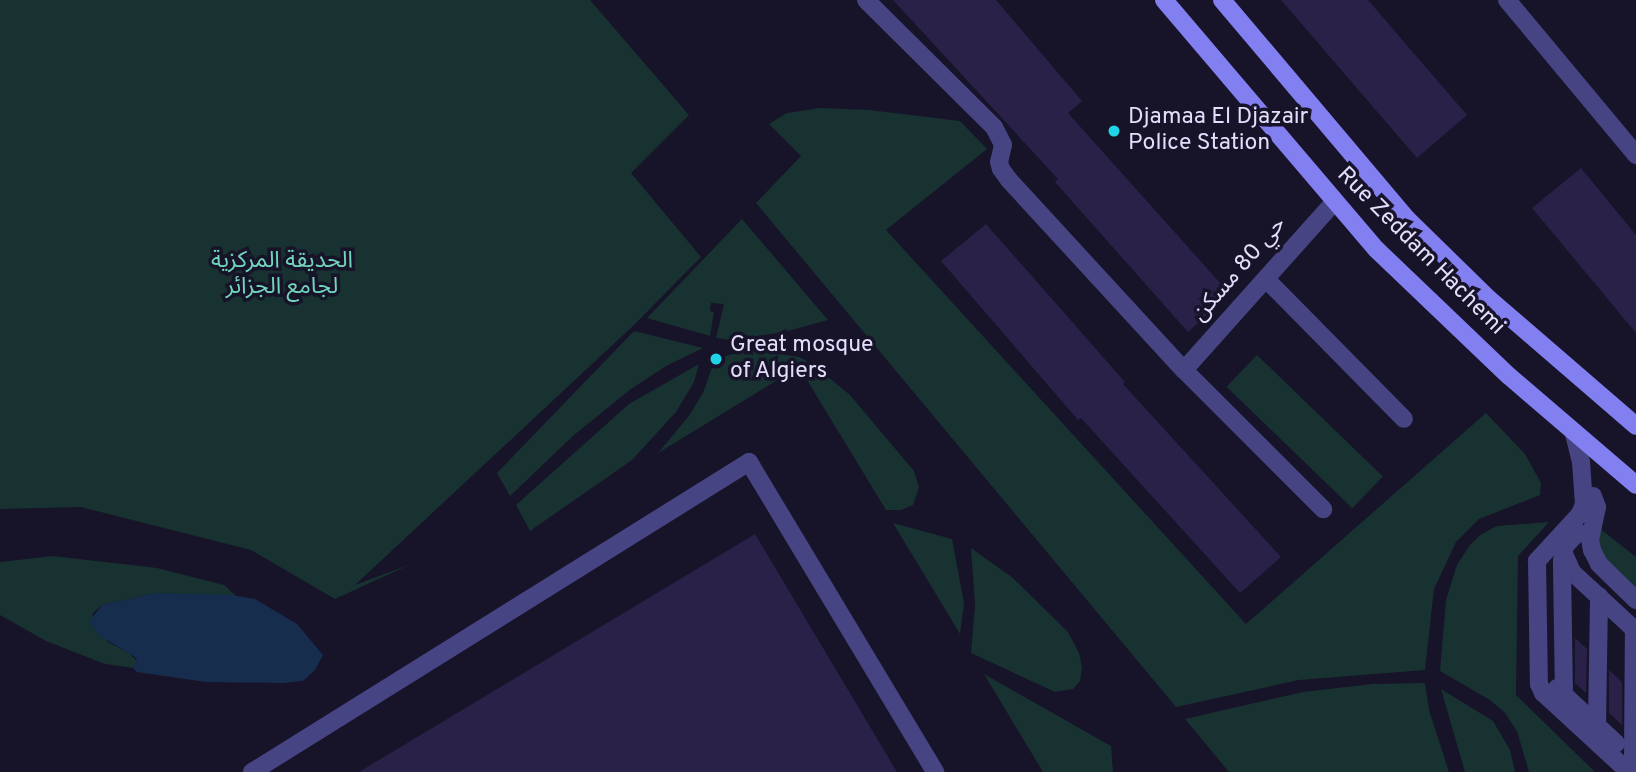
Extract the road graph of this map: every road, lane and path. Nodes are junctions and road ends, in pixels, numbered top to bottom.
1 (866, 0) edge
2 (1164, 0) edge
3 (1222, 0) edge
4 (1507, 0) edge
5 (1636, 155) edge
6 (1334, 202) junction
7 (1267, 280) junction
8 (1184, 370) junction
9 (1404, 419) dead end
10 (1636, 426) edge
11 (1574, 434) junction
12 (1581, 462) junction
13 (1636, 485) edge
14 (1593, 496) junction
15 (1323, 509) dead end
16 (1564, 551) junction
17 (1599, 596) junction
18 (1636, 600) edge
19 (1635, 630) edge
20 (1539, 671) junction
21 (1564, 695) junction
22 (1597, 726) junction
23 (1633, 765) edge
24 (252, 772) edge
25 (935, 772) edge

1 - 8 street
2 - 6 street, Rue Zeddam Hachemi
3 - 10 street, Rue Zeddam Hachemi
4 - 5 street
6 - 7 street, حي 80 مسكن
6 - 11 street, Rue Zeddam Hachemi
7 - 8 street, حي 80 مسكن
7 - 9 street
8 - 15 street
11 - 12 street
11 - 13 street, Rue Zeddam Hachemi
12 - 14 street
12 - 20 street
14 - 16 street
14 - 18 street
16 - 17 street
16 - 21 street
17 - 19 street
17 - 22 street
19 - 23 street
20 - 21 street
20 - 23 street
21 - 22 street
22 - 23 street
24 - 25 street

